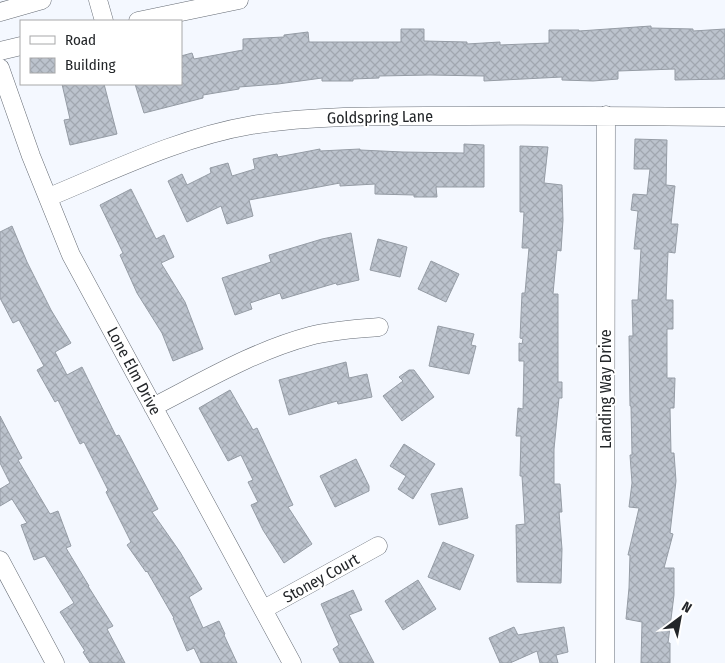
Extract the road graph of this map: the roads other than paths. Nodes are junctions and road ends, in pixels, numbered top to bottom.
1 (42, 0) edge
2 (98, 0) edge
3 (239, 0) edge
4 (0, 12) edge
5 (104, 20) edge
6 (143, 20) edge
7 (20, 46) edge
8 (0, 52) edge
9 (0, 68) edge
10 (606, 115) junction
11 (725, 117) edge
12 (49, 197) junction
13 (379, 327) dead end
14 (153, 407) junction
15 (378, 546) dead end
16 (0, 560) edge
17 (264, 609) junction
18 (55, 663) edge
19 (292, 663) edge
20 (605, 663) edge

1 - 4 street
2 - 5 street
3 - 6 street
7 - 8 street
9 - 12 street, Lone Elm Drive
10 - 11 street, Goldspring Lane
10 - 12 street, Goldspring Lane
10 - 20 street, Landing Way Drive
12 - 14 street, Lone Elm Drive
13 - 14 street
14 - 17 street, Lone Elm Drive
15 - 17 street, Stoney Court
16 - 18 street
17 - 19 street, Lone Elm Drive

